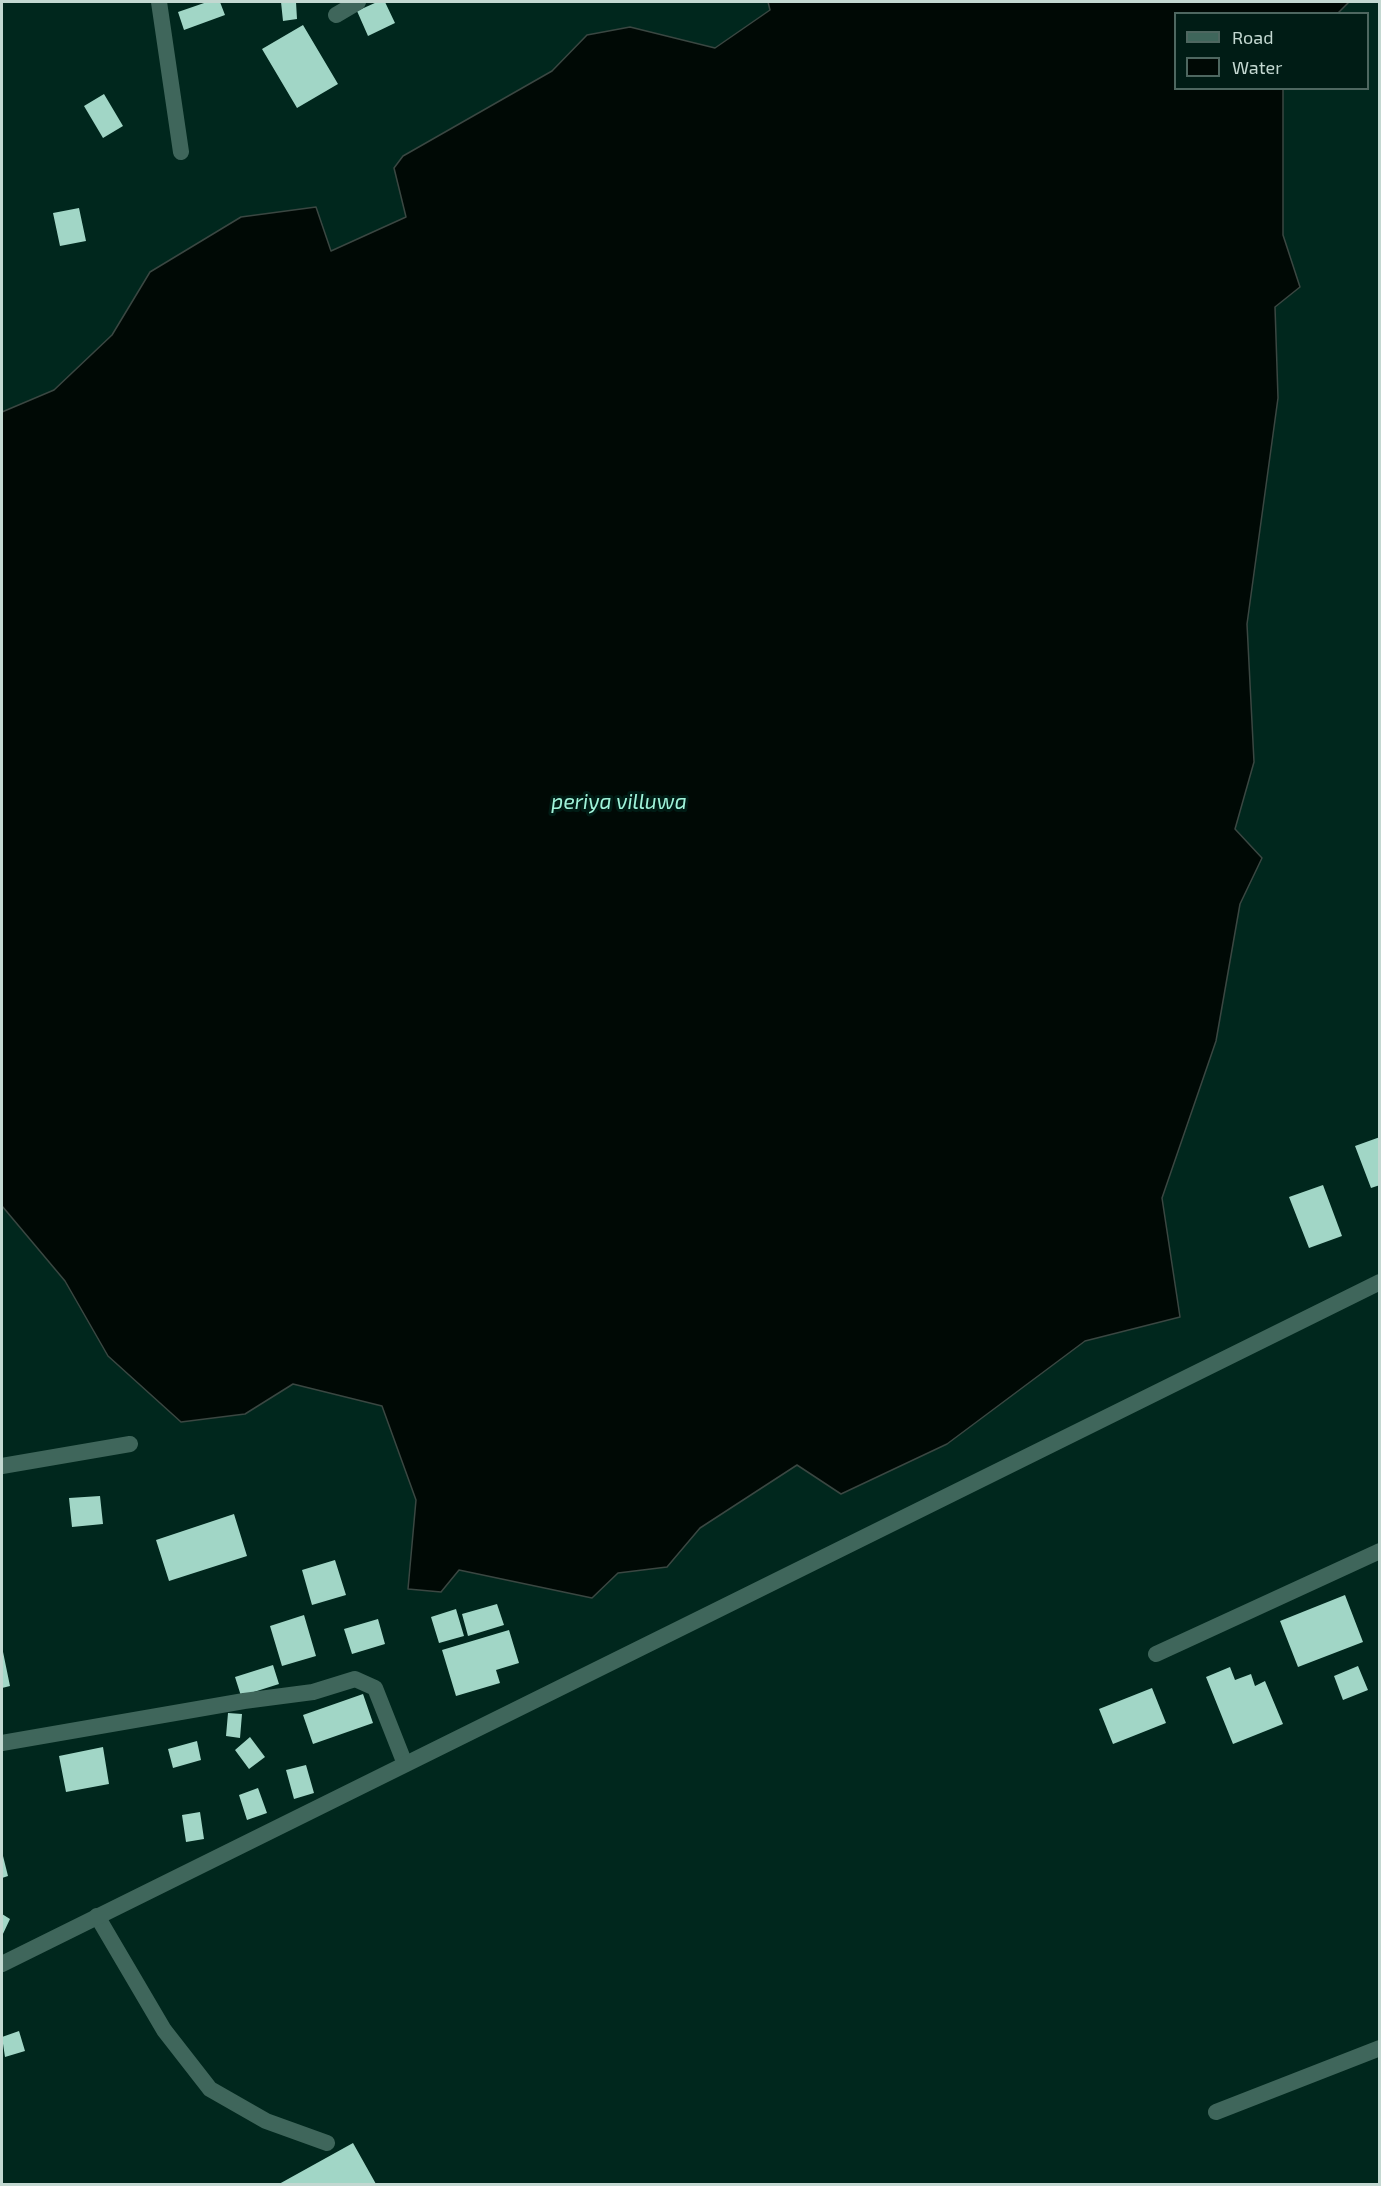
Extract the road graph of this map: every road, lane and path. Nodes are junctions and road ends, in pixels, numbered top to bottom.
1 (159, 2) edge
2 (358, 2) edge
3 (336, 15) dead end
4 (181, 152) dead end
5 (1380, 1282) edge
6 (130, 1444) dead end
7 (2, 1466) edge
8 (1380, 1551) edge
9 (1155, 1654) dead end
10 (2, 1743) edge
11 (405, 1764) junction
12 (98, 1916) junction
13 (2, 1964) edge
14 (1380, 2048) edge
15 (1216, 2112) dead end
16 (327, 2143) dead end

1 - 4 street
2 - 3 street
5 - 11 street
6 - 7 street
8 - 9 street
10 - 11 street
11 - 12 street
12 - 13 street
12 - 16 street
14 - 15 street

